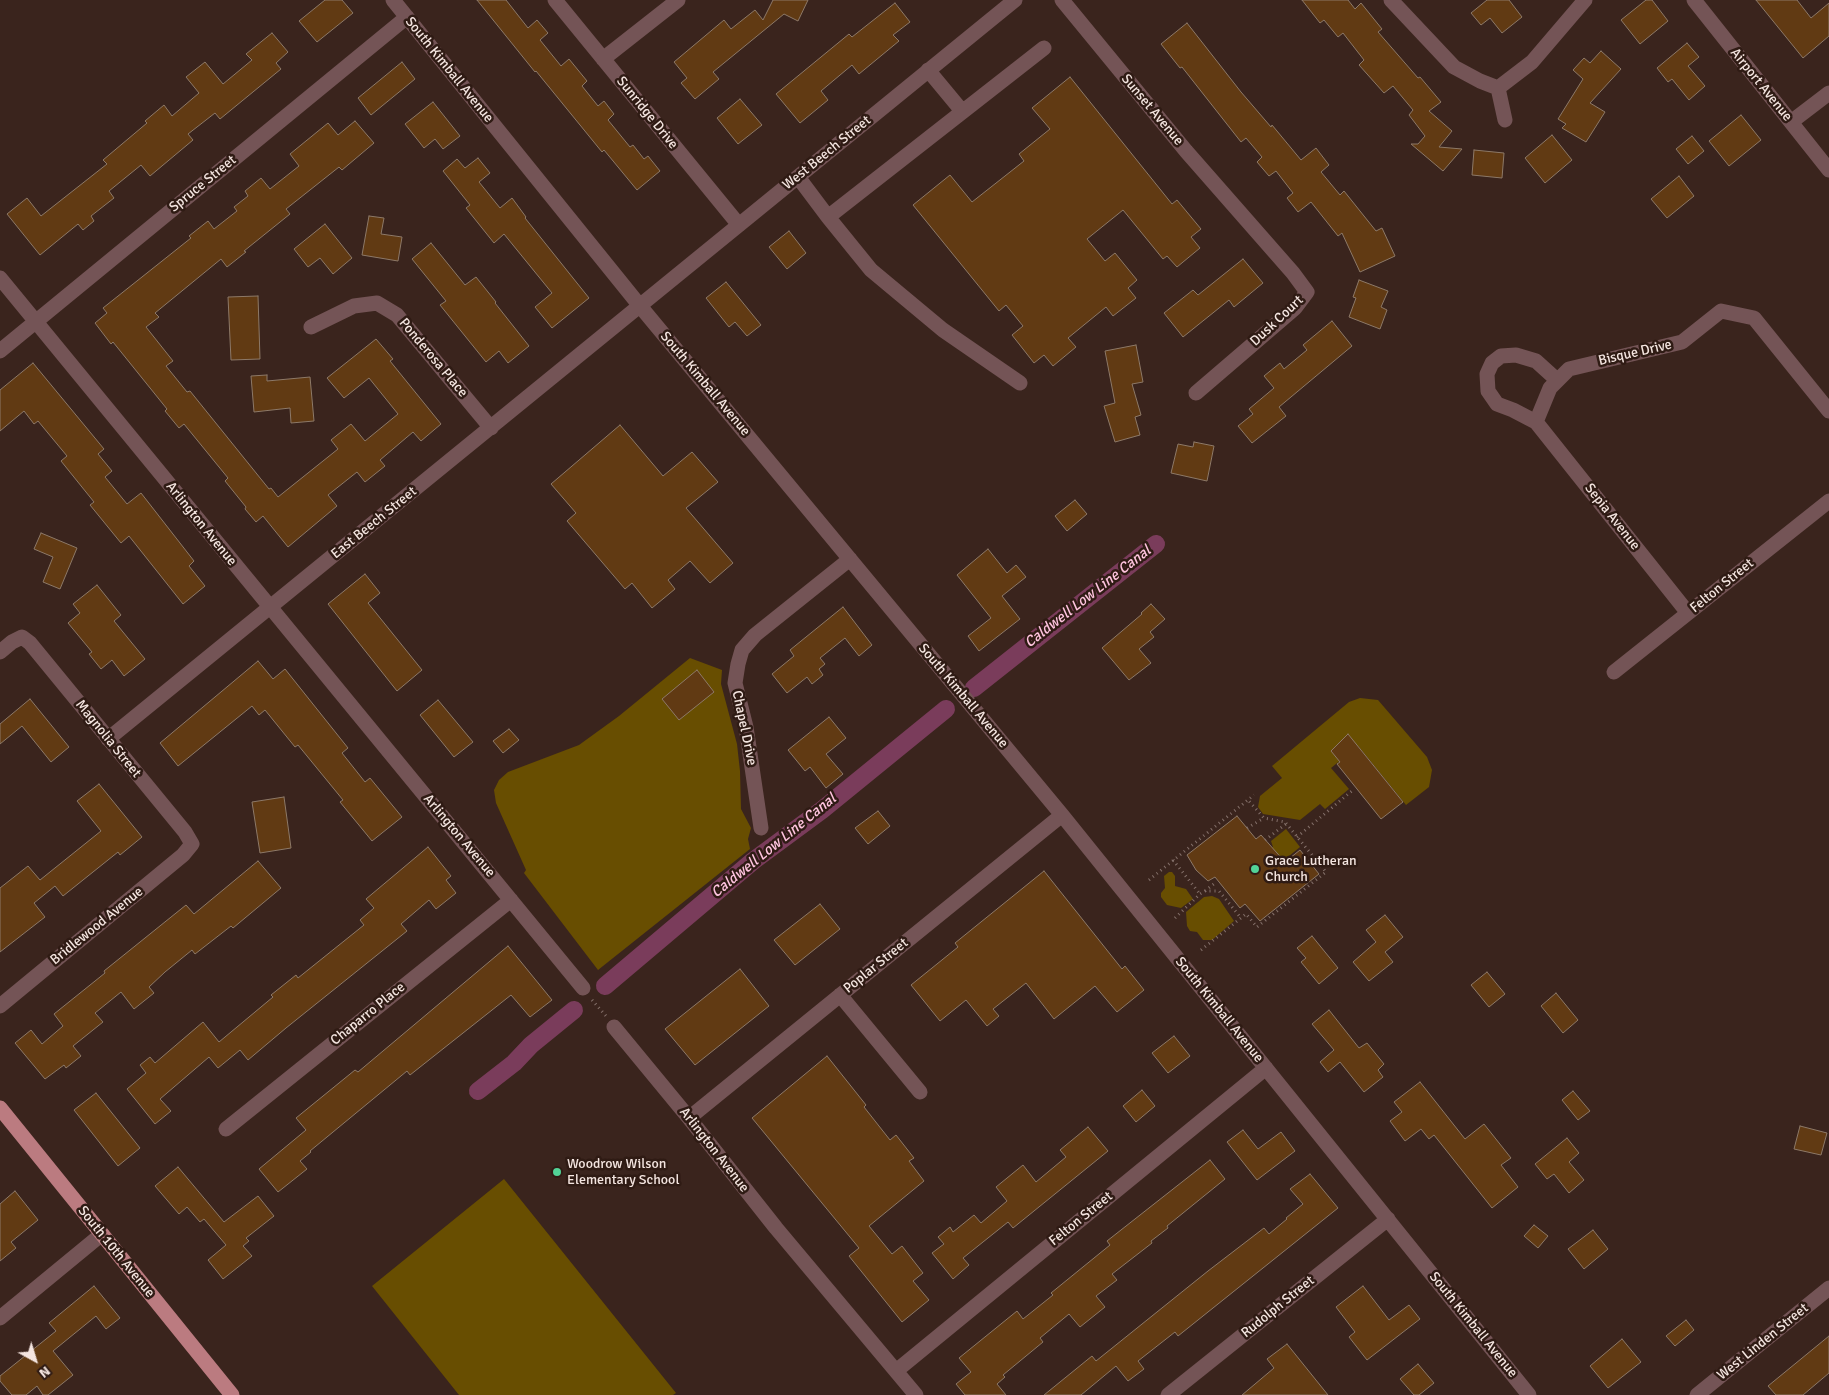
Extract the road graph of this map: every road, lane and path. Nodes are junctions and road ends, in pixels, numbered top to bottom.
1 (393, 0) edge
2 (555, 0) edge
3 (678, 0) edge
4 (1015, 0) edge
5 (1062, 0) edge
6 (1391, 0) edge
7 (1585, 0) edge
8 (1694, 0) edge
9 (406, 16) junction
10 (1044, 48) dead end
11 (603, 59) junction
12 (928, 70) junction
13 (1498, 88) junction
14 (1829, 93) edge
15 (962, 112) junction
16 (1505, 120) dead end
17 (1791, 122) junction
18 (1829, 170) edge
19 (798, 177) junction
20 (828, 217) junction
21 (1245, 218) joint
22 (739, 225) junction
23 (0, 278) edge
24 (640, 306) junction
25 (36, 322) junction
26 (311, 327) dead end
27 (0, 351) edge
28 (1557, 380) junction
29 (1020, 383) dead end
30 (1196, 393) dead end
31 (1829, 411) edge
32 (1536, 422) junction
33 (491, 428) junction
34 (1829, 501) edge
35 (850, 559) junction
36 (270, 608) junction
37 (1688, 613) junction
38 (0, 652) edge
39 (1614, 672) dead end
40 (108, 739) junction
41 (1353, 790) dead end
42 (1254, 795) dead end
43 (1248, 800) junction
44 (1062, 815) junction
45 (1264, 818) junction
46 (1286, 824) junction
47 (761, 828) dead end
48 (1247, 828) dead end
49 (1297, 837) junction
50 (1265, 840) dead end
51 (192, 844) joint
52 (1172, 860) junction
53 (1149, 880) dead end
54 (1216, 883) dead end
55 (1205, 892) junction
56 (1200, 894) junction
57 (511, 900) junction
58 (1175, 918) dead end
59 (1241, 918) junction
60 (1201, 950) dead end
61 (583, 988) joint
62 (840, 995) junction
63 (0, 1006) edge
64 (614, 1027) joint
65 (1266, 1068) junction
66 (920, 1092) dead end
67 (0, 1108) edge
68 (689, 1118) junction
69 (226, 1129) dead end
70 (1388, 1219) junction
71 (102, 1234) junction
72 (1829, 1288) edge
73 (0, 1318) edge
74 (896, 1371) junction
75 (232, 1395) edge
76 (916, 1395) edge
77 (1168, 1395) edge
78 (1529, 1395) edge
79 (1697, 1395) edge

1 - 9 street, South Kimball Avenue
2 - 11 street, Sunridge Drive
3 - 11 street
4 - 12 street, West Beech Street
5 - 21 street, Sunset Avenue
6 - 13 street
7 - 13 street
8 - 17 street, Airport Avenue
9 - 24 street, South Kimball Avenue
9 - 25 street, Spruce Street
10 - 15 street
11 - 22 street, Sunridge Drive
12 - 15 street
12 - 19 street, West Beech Street
13 - 16 street
14 - 17 street
15 - 20 street
17 - 18 street, Airport Avenue
19 - 20 street
19 - 22 street, West Beech Street
20 - 29 street
21 - 30 street, Dusk Court
22 - 24 street, West Beech Street
23 - 25 street, Arlington Avenue
24 - 33 street, East Beech Street
24 - 35 street, South Kimball Avenue
25 - 27 street, Spruce Street
25 - 36 street, Arlington Avenue
26 - 33 street, Ponderosa Place
28 - 31 street, Bisque Drive
28 - 32 street, Bisque Drive
28 - 32 street
32 - 37 street, Sepia Avenue
33 - 36 street, East Beech Street
34 - 37 street, Felton Street
35 - 44 street, South Kimball Avenue
35 - 47 street, Chapel Drive
36 - 40 street, East Beech Street
36 - 57 street, Arlington Avenue
37 - 39 street, Felton Street
38 - 40 street, Magnolia Street
40 - 51 street, Magnolia Street
41 - 49 path
42 - 43 path
43 - 45 path
43 - 52 path
44 - 62 street, Poplar Street
44 - 65 street, South Kimball Avenue
45 - 46 path
45 - 48 path
46 - 49 path
46 - 50 path
49 - 59 path
51 - 63 street, Bridlewood Avenue
52 - 53 path
52 - 56 path
54 - 55 path
55 - 56 path
55 - 59 path
56 - 58 path
57 - 61 street, Arlington Avenue
57 - 69 street, Chaparro Place
59 - 60 path
61 - 64 path
62 - 66 street
62 - 68 street, Poplar Street
64 - 68 street, Arlington Avenue
65 - 70 street, South Kimball Avenue
65 - 74 street, Felton Street
67 - 71 main road, South 10th Avenue
68 - 74 street, Arlington Avenue
70 - 77 street, Rudolph Street
70 - 78 street, South Kimball Avenue
71 - 73 street
71 - 75 main road, South 10th Avenue
72 - 79 street, West Linden Street
74 - 76 street, Arlington Avenue

